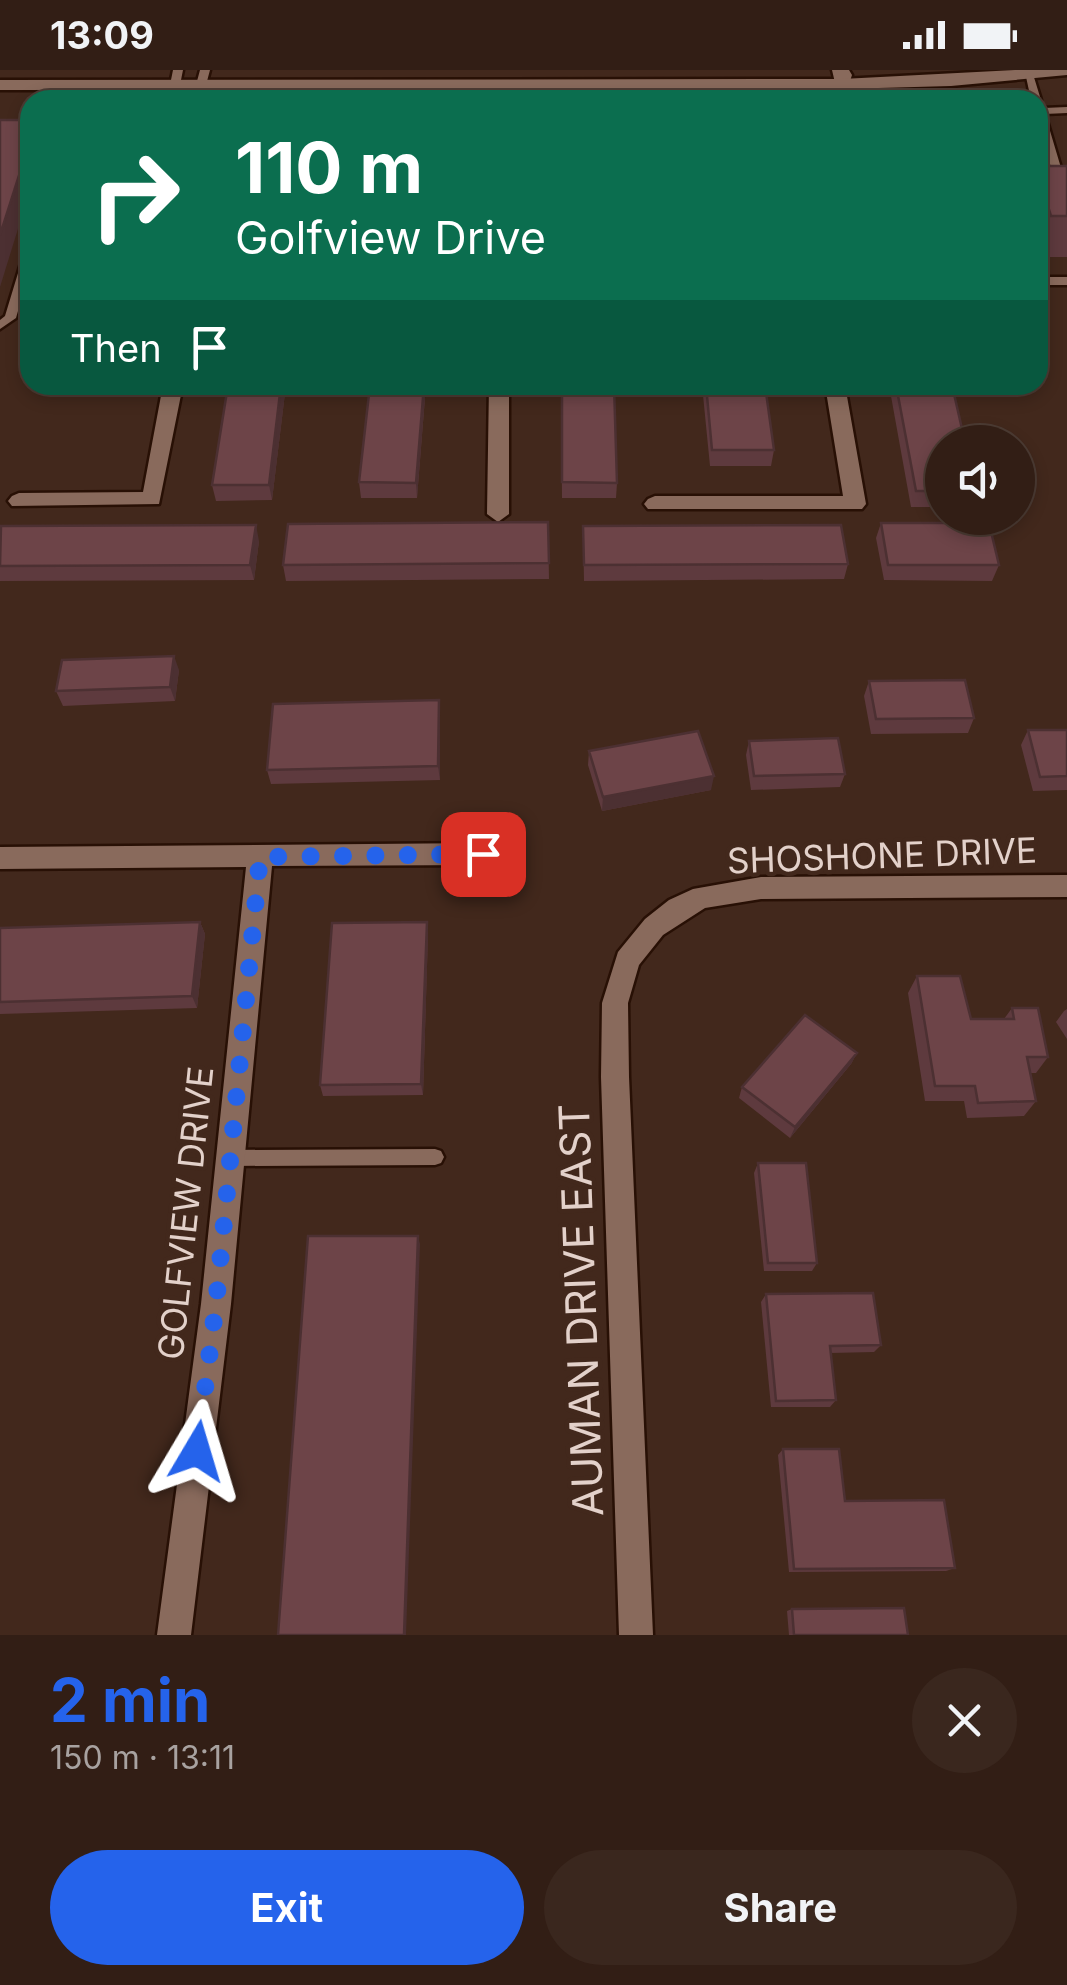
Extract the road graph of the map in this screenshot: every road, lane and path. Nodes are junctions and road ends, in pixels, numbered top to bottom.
1 (1067, 70) edge
2 (1028, 74) junction
3 (842, 76) edge
4 (176, 77) edge
5 (203, 77) edge
6 (364, 77) edge
7 (575, 77) edge
8 (0, 85) edge
9 (478, 90) edge
10 (506, 90) edge
11 (1032, 90) edge
12 (1048, 148) edge
13 (1067, 192) edge
14 (20, 284) edge
15 (0, 325) edge
16 (171, 395) edge
17 (498, 395) edge
18 (837, 395) edge
19 (19, 501) dead end
20 (655, 504) dead end
21 (498, 514) dead end
22 (483, 854) dead end
23 (260, 857) junction
24 (0, 858) edge
25 (1067, 886) edge
26 (620, 982) joint
27 (435, 1157) dead end
28 (230, 1158) junction
29 (174, 1635) edge
30 (636, 1635) edge

1 - 2 street
2 - 3 street
2 - 11 lane
3 - 7 street
4 - 5 street
4 - 8 street
5 - 6 street
6 - 9 street
7 - 10 street
12 - 13 lane
14 - 15 lane
16 - 19 street
17 - 21 street
18 - 20 street
22 - 23 street
23 - 24 street
23 - 28 street, GOLFVIEW DRIVE
25 - 26 street, SHOSHONE DRIVE
26 - 30 street, AUMAN DRIVE EAST
27 - 28 lane
28 - 29 street, GOLFVIEW DRIVE

